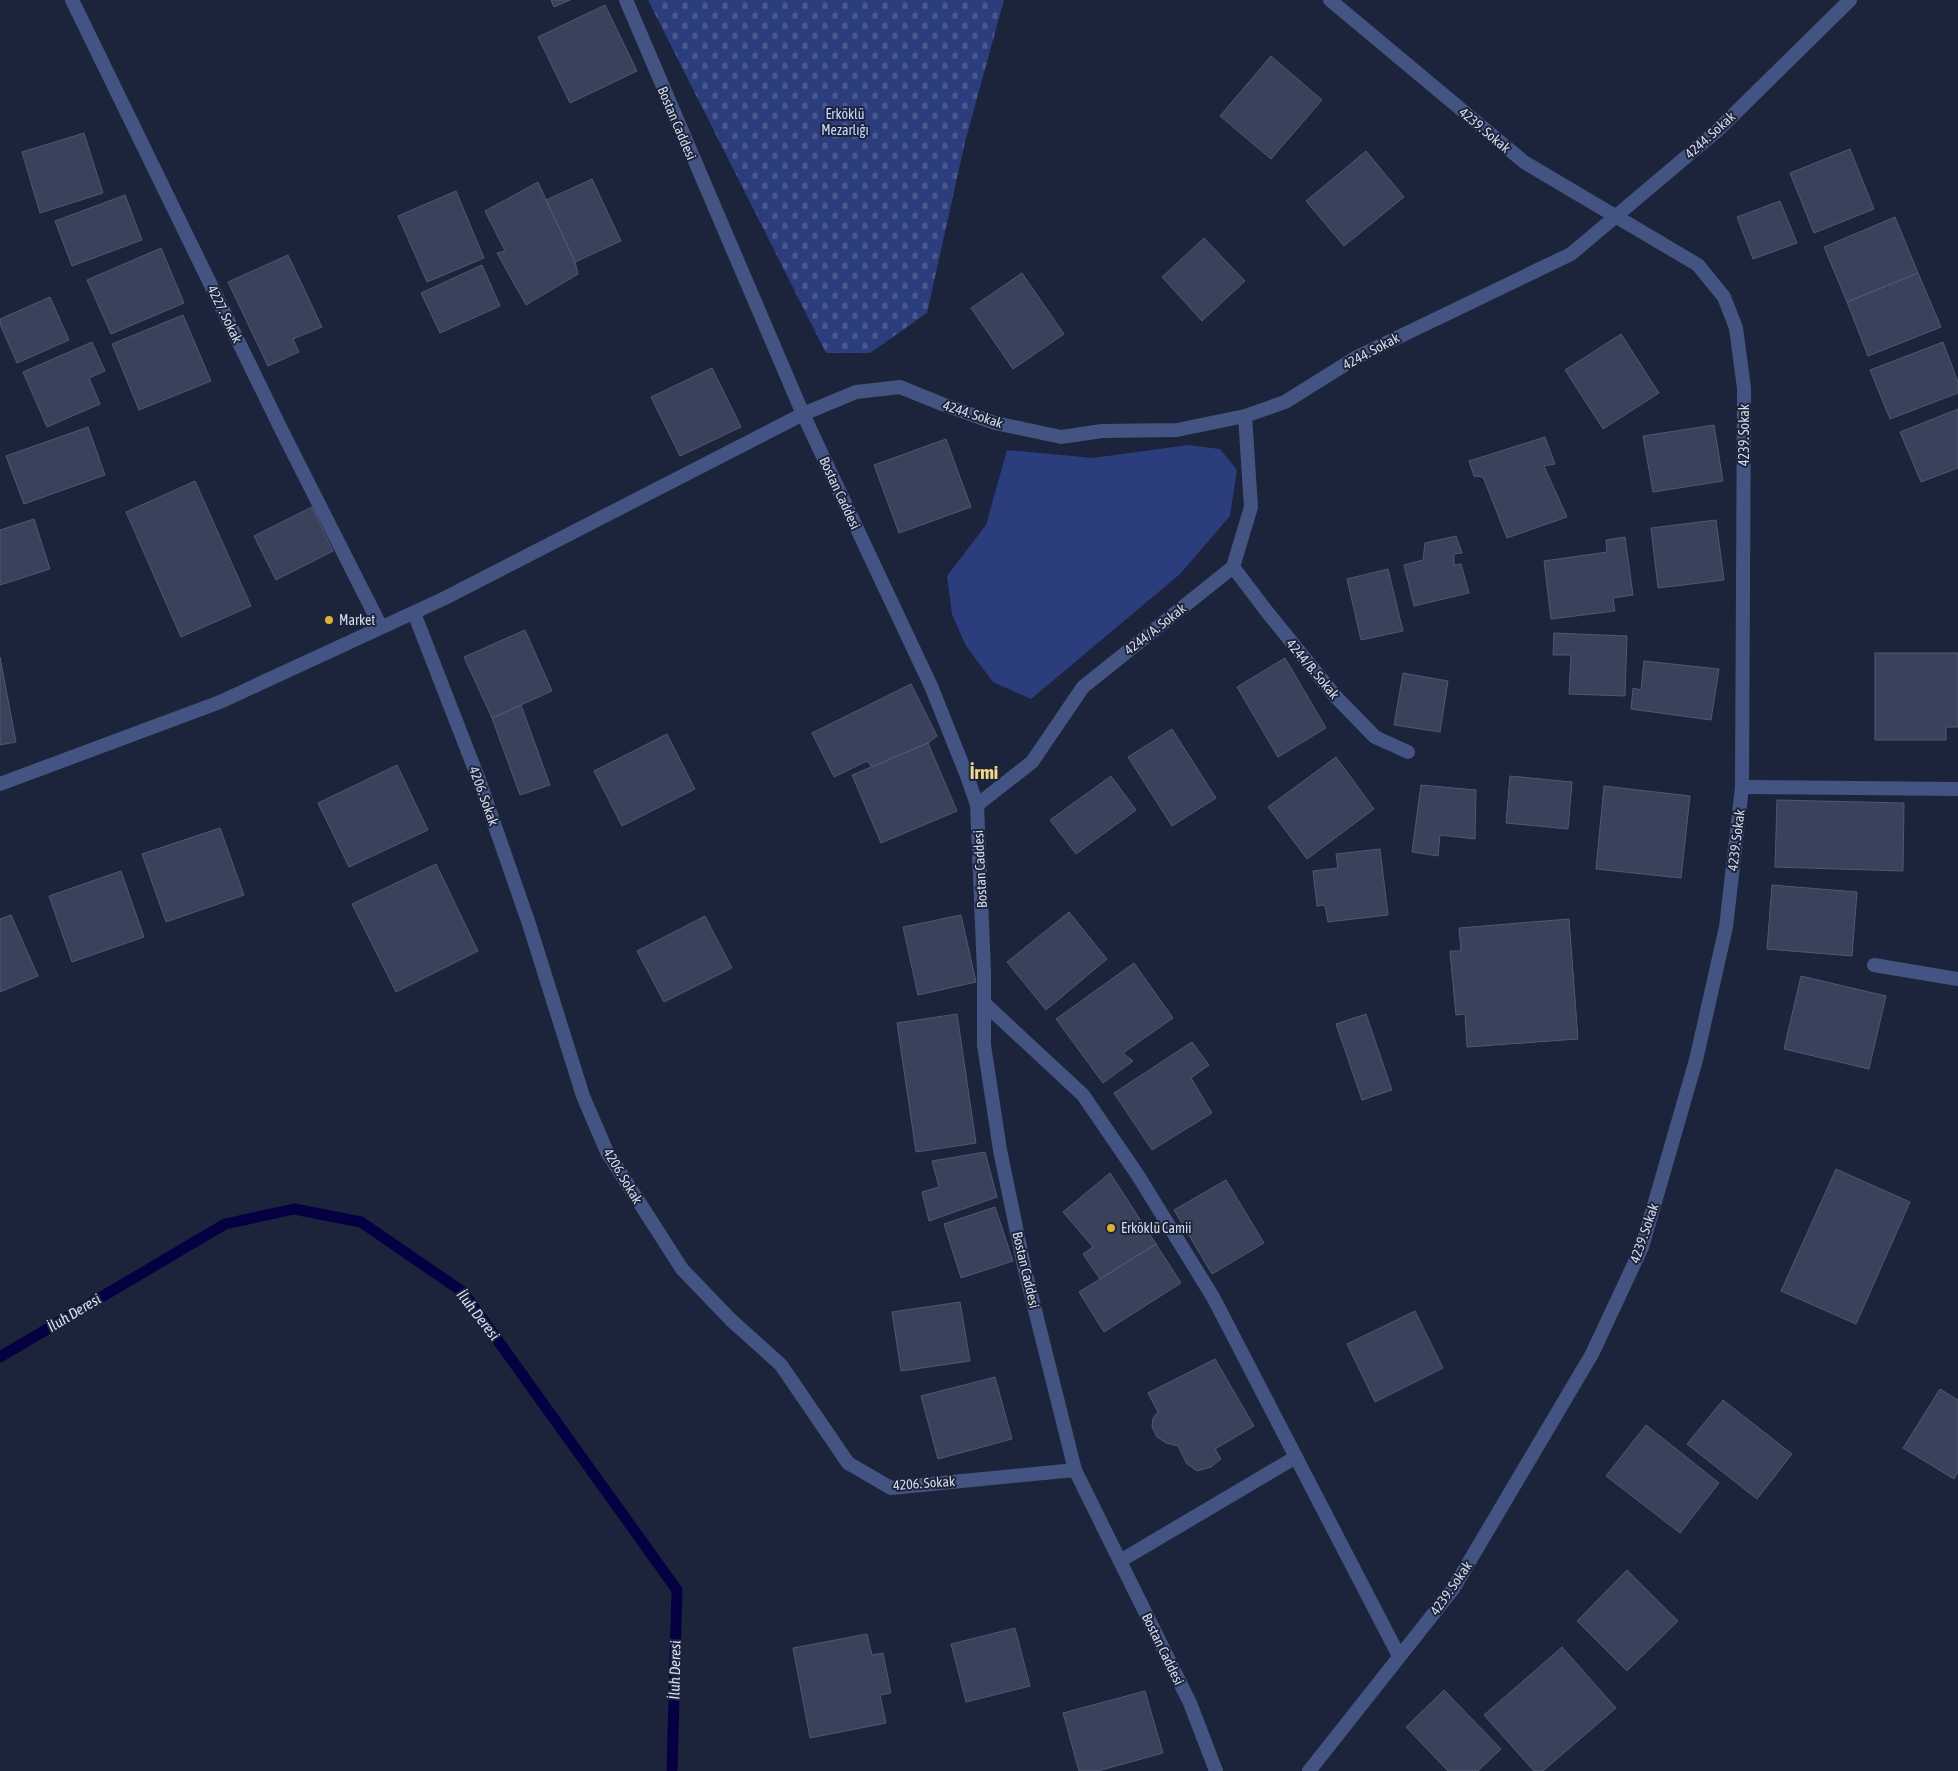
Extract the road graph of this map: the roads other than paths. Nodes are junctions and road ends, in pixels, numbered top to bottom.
1 (72, 0) edge
2 (626, 0) edge
3 (1330, 0) edge
4 (1850, 0) edge
5 (1616, 217) junction
6 (803, 414) junction
7 (1245, 416) junction
8 (1233, 567) junction
9 (414, 613) junction
10 (381, 628) junction
11 (1408, 752) dead end
12 (0, 784) edge
13 (1742, 787) junction
14 (1958, 789) edge
15 (977, 806) junction
16 (1874, 965) dead end
17 (1958, 979) edge
18 (984, 1003) junction
19 (1296, 1457) junction
20 (1075, 1470) junction
21 (1120, 1561) junction
22 (1399, 1656) junction
23 (1216, 1771) edge
24 (1309, 1771) edge

1 - 10 street, 4227. Sokak
2 - 6 street, Bostan Caddesi
3 - 5 street, 4239. Sokak
4 - 5 street, 4244. Sokak
5 - 7 street, 4244. Sokak
5 - 13 street, 4239. Sokak
6 - 7 street, 4244. Sokak
6 - 9 street, 4244. Sokak
6 - 15 street, Bostan Caddesi
7 - 8 street
8 - 11 street, 4244/B. Sokak
8 - 15 street, 4244/A. Sokak
9 - 10 street, 4244. Sokak
9 - 20 street, 4206. Sokak
10 - 12 street, 4244. Sokak
13 - 14 street
13 - 22 street, 4239. Sokak
15 - 18 street, Bostan Caddesi
16 - 17 street
18 - 19 street
18 - 20 street, Bostan Caddesi
19 - 21 street
19 - 22 street
20 - 21 street, Bostan Caddesi
21 - 23 street, Bostan Caddesi
22 - 24 street, 4239. Sokak

